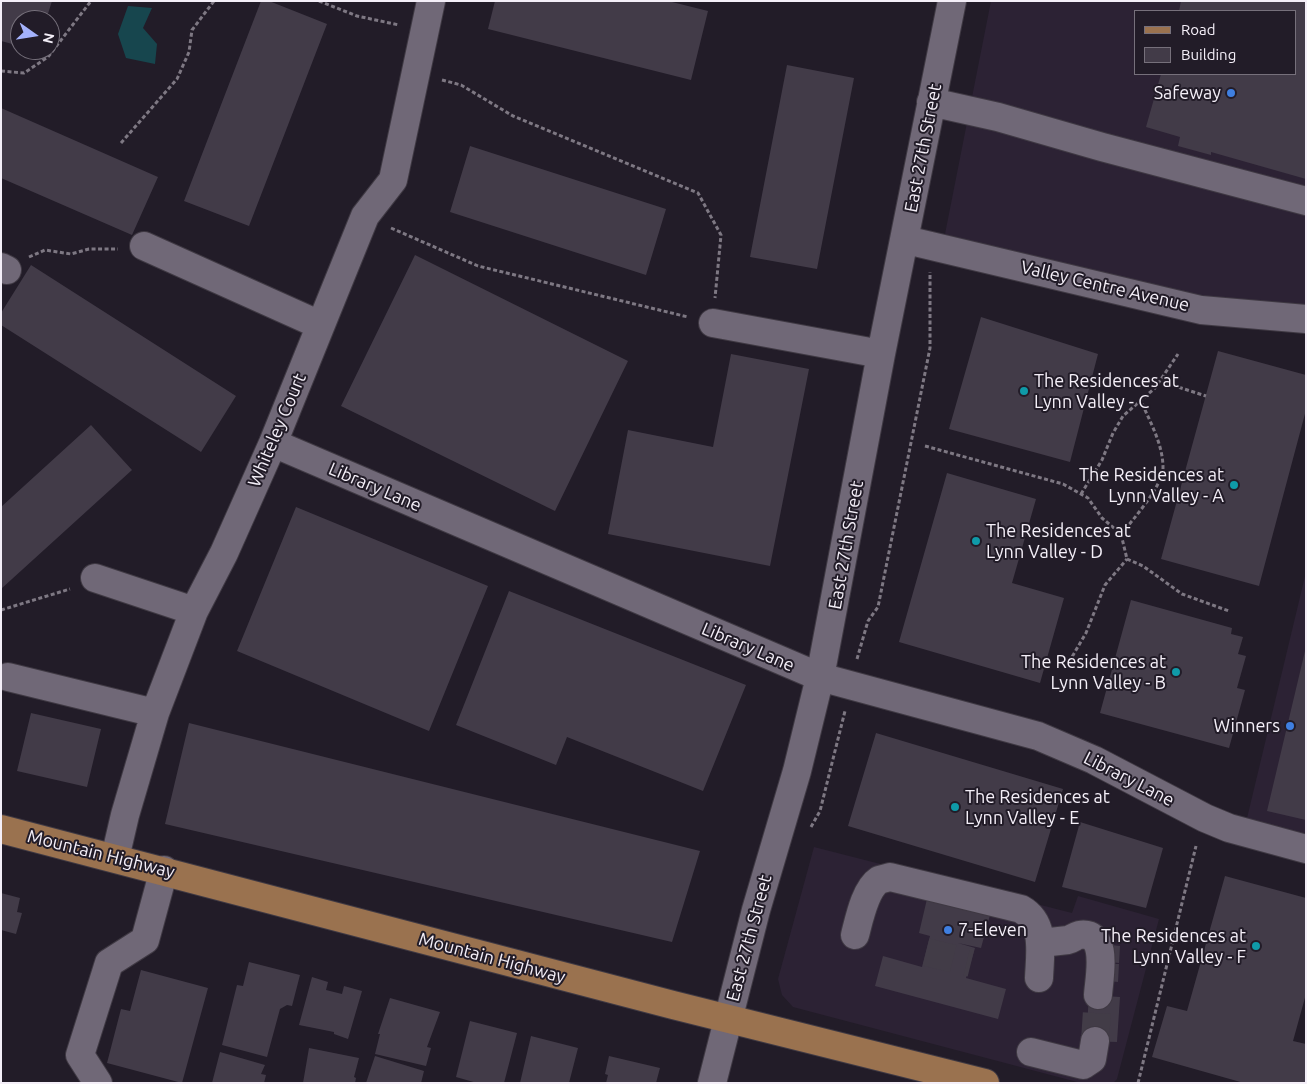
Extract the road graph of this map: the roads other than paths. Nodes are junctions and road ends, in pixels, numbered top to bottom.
1 (431, 1) edge
2 (952, 1) edge
3 (931, 102) junction
4 (1306, 201) edge
5 (906, 240) junction
6 (144, 246) road end
7 (1306, 319) edge
8 (713, 323) road end
9 (320, 325) junction
10 (881, 354) junction
11 (273, 443) junction
12 (95, 578) road end
13 (194, 612) junction
14 (8, 677) dead end
15 (820, 677) junction
16 (154, 713) junction
17 (1, 829) edge
18 (1306, 849) edge
19 (115, 858) junction
20 (164, 870) junction
21 (856, 934) dead end
22 (1041, 943) junction
23 (1039, 978) dead end
24 (1098, 995) tunnel mouth
25 (728, 1020) junction
26 (1095, 1041) tunnel mouth
27 (1031, 1052) dead end
28 (98, 1083) edge
29 (712, 1083) edge
30 (984, 1083) edge

1 - 9 street, Whiteley Court
2 - 3 street, East 27th Street
3 - 4 street
3 - 5 street, East 27th Street
5 - 7 street, Valley Centre Avenue
5 - 10 street, East 27th Street
6 - 9 street
8 - 10 street
9 - 11 street, Whiteley Court
10 - 15 street, East 27th Street
11 - 13 street, Whiteley Court
11 - 15 street, Library Lane
12 - 13 street
13 - 16 street, Whiteley Court
14 - 16 street
15 - 18 street, Library Lane
15 - 25 street, East 27th Street
16 - 19 street, Whiteley Court
17 - 19 main road, Mountain Highway
19 - 20 main road, Mountain Highway
20 - 25 main road, Mountain Highway
20 - 28 street
21 - 22 street
22 - 23 street
22 - 24 street
25 - 29 street, East 27th Street
25 - 30 main road, Mountain Highway
26 - 27 street

